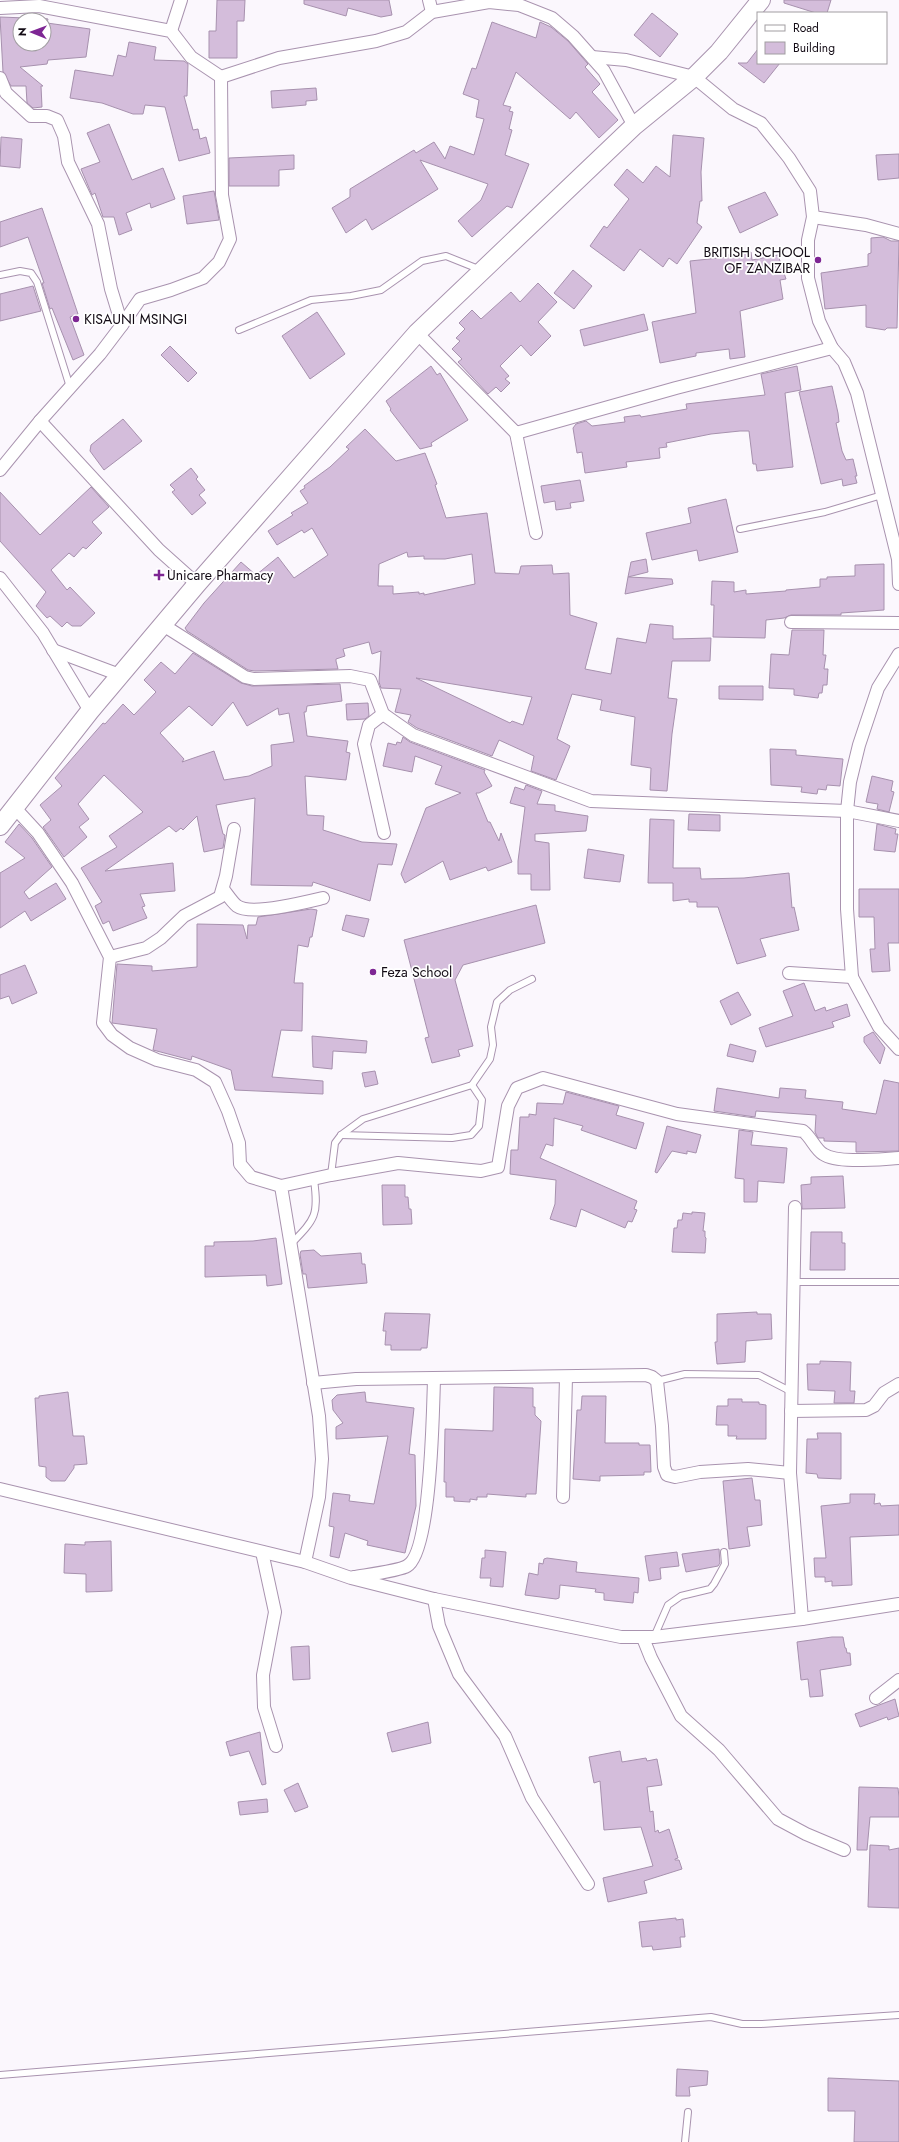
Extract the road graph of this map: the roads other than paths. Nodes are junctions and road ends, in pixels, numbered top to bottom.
1 (181, 0) edge
2 (429, 0) edge
3 (761, 0) edge
4 (0, 8) edge
5 (432, 12) junction
6 (171, 31) junction
7 (592, 57) junction
8 (694, 76) junction
9 (0, 78) edge
10 (221, 78) junction
11 (634, 126) junction
12 (814, 216) junction
13 (899, 234) edge
14 (482, 271) junction
15 (0, 275) edge
16 (122, 325) junction
17 (239, 330) dead end
18 (417, 333) junction
19 (832, 348) junction
20 (70, 387) junction
21 (40, 421) junction
22 (516, 433) junction
23 (0, 470) edge
24 (882, 495) junction
25 (740, 529) dead end
26 (536, 533) dead end
27 (0, 578) edge
28 (197, 584) junction
29 (899, 584) edge
30 (791, 622) dead end
31 (899, 623) edge
32 (163, 624) junction
33 (53, 650) junction
34 (899, 654) edge
35 (120, 675) junction
36 (90, 711) junction
37 (383, 714) junction
38 (15, 808) junction
39 (847, 811) junction
40 (899, 821) edge
41 (0, 826) edge
42 (234, 829) dead end
43 (384, 833) dead end
44 (223, 889) junction
45 (323, 898) dead end
46 (110, 957) junction
47 (790, 973) dead end
48 (852, 977) junction
49 (532, 980) dead end
50 (899, 1049) edge
51 (472, 1085) junction
52 (341, 1135) junction
53 (899, 1158) edge
54 (331, 1175) junction
55 (314, 1180) junction
56 (281, 1186) junction
57 (795, 1207) dead end
58 (290, 1245) junction
59 (794, 1282) junction
60 (899, 1282) edge
61 (566, 1377) junction
62 (434, 1379) junction
63 (657, 1381) junction
64 (313, 1383) junction
65 (899, 1384) edge
66 (792, 1392) junction
67 (791, 1411) junction
68 (790, 1473) junction
69 (0, 1489) edge
70 (563, 1497) dead end
71 (262, 1552) junction
72 (724, 1552) dead end
73 (305, 1562) junction
74 (351, 1578) junction
75 (434, 1599) junction
76 (899, 1604) edge
77 (802, 1619) junction
78 (649, 1637) junction
79 (899, 1680) edge
80 (876, 1698) dead end
81 (276, 1746) dead end
82 (844, 1850) dead end
83 (588, 1884) dead end
84 (899, 2015) edge
85 (0, 2075) edge
86 (688, 2112) dead end
87 (685, 2142) edge

1 - 6 street
2 - 5 street
3 - 8 main road
4 - 6 street
5 - 7 street
5 - 10 street
6 - 10 street
7 - 8 street
7 - 11 street
8 - 11 main road
8 - 12 street
9 - 16 street
10 - 16 street
11 - 14 main road
12 - 13 street
12 - 19 street
14 - 17 lane
14 - 18 main road
15 - 20 lane
16 - 20 street
18 - 22 street
18 - 28 main road
19 - 22 street
19 - 24 street
20 - 21 street
21 - 23 street
21 - 28 street
22 - 26 street
24 - 25 lane
24 - 29 street
27 - 33 street
28 - 32 main road
30 - 31 street
32 - 35 main road
32 - 37 street
33 - 35 street
33 - 36 street
34 - 39 street
35 - 36 main road
36 - 38 main road
37 - 39 street
37 - 43 street
38 - 41 main road
38 - 46 street
39 - 40 street
39 - 48 street
42 - 44 street
44 - 45 street
44 - 46 street
46 - 56 street
47 - 48 street
48 - 50 street
49 - 51 lane
51 - 52 lane
51 - 52 lane
52 - 54 lane
53 - 54 street
54 - 55 street
55 - 56 street
55 - 58 lane
56 - 58 street
57 - 59 street
58 - 64 street
59 - 60 lane
59 - 66 street
61 - 62 street
61 - 63 street
61 - 70 street
62 - 64 street
62 - 74 street
63 - 66 lane
63 - 68 street
64 - 73 street
65 - 67 street
66 - 67 street
67 - 68 street
68 - 77 street
69 - 71 street
71 - 73 street
71 - 81 street
72 - 78 lane
73 - 74 street
74 - 75 street
75 - 78 street
75 - 83 street
76 - 77 street
77 - 78 street
78 - 82 street
79 - 80 street
84 - 85 lane
86 - 87 lane

